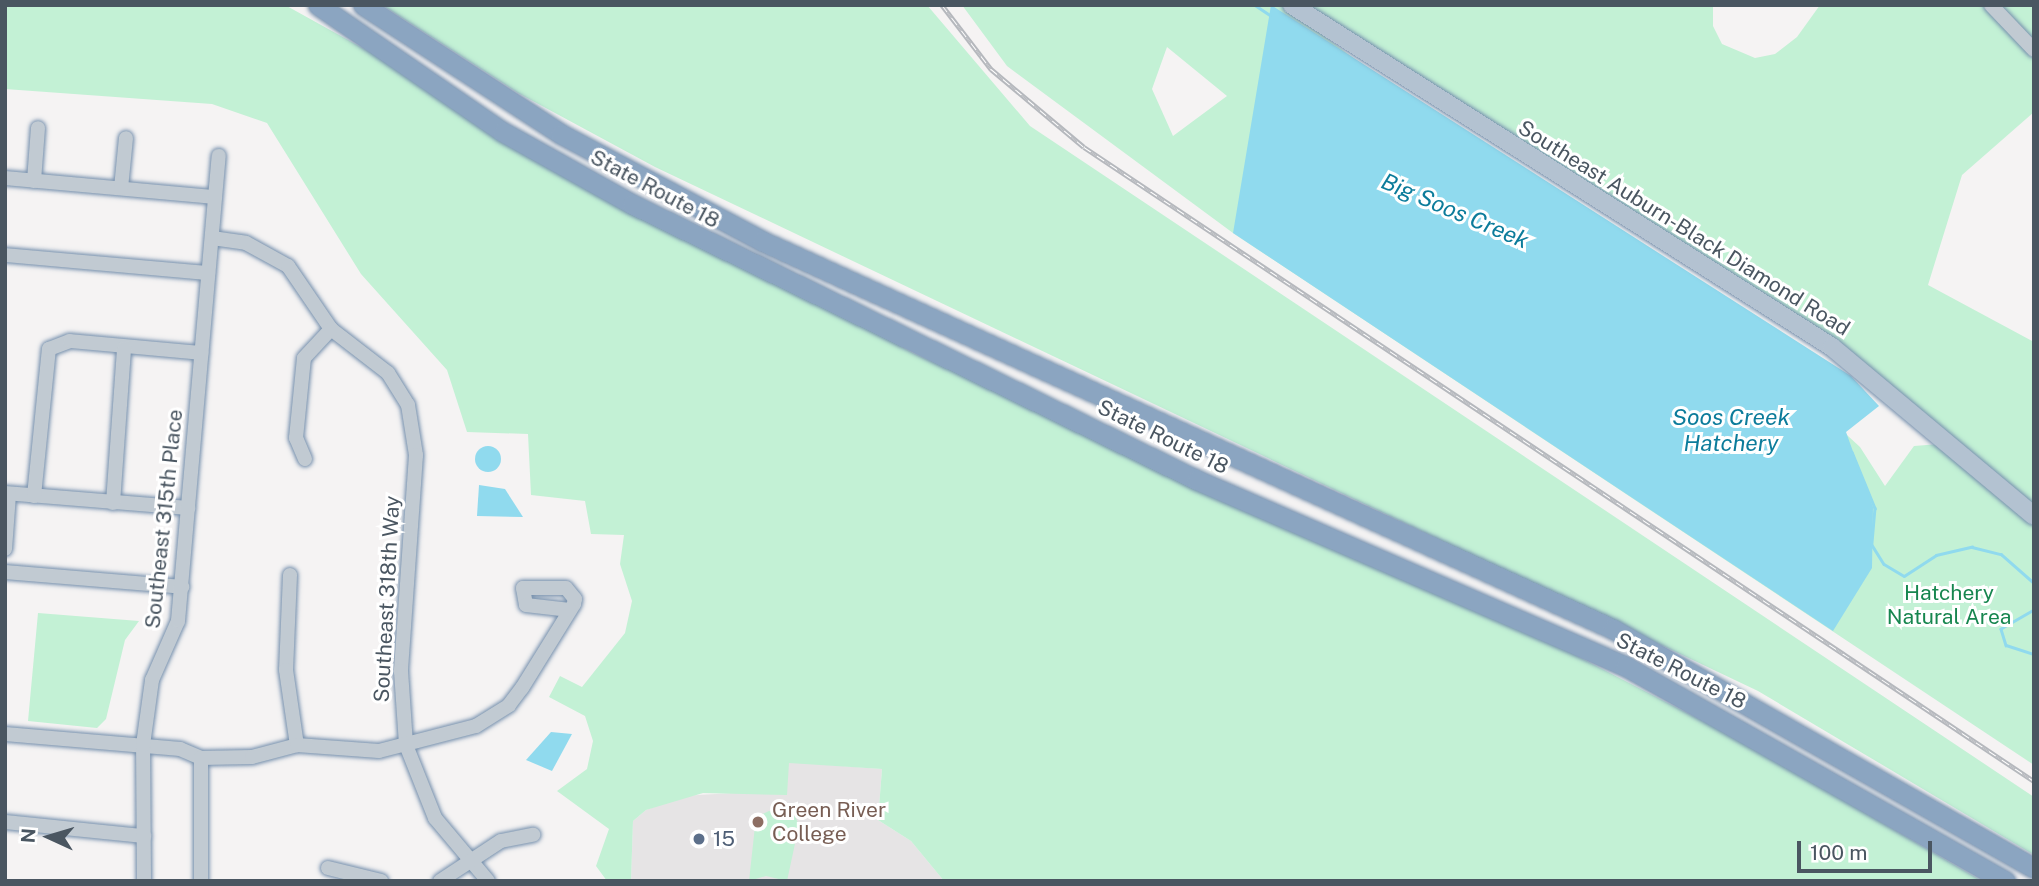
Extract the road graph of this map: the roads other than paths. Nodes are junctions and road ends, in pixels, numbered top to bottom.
1 (318, 5) edge
2 (363, 5) edge
3 (1292, 5) edge
4 (1991, 5) edge
5 (2034, 50) edge
6 (38, 128) dead end
7 (126, 138) dead end
8 (219, 156) dead end
9 (5, 178) edge
10 (34, 181) junction
11 (121, 188) junction
12 (215, 197) junction
13 (212, 238) junction
14 (5, 255) edge
15 (208, 273) junction
16 (331, 329) junction
17 (124, 348) junction
18 (201, 354) junction
19 (305, 458) dead end
20 (7, 494) edge
21 (34, 496) junction
22 (113, 503) junction
23 (188, 508) junction
24 (2034, 516) edge
25 (5, 549) edge
26 (5, 572) edge
27 (290, 575) dead end
28 (182, 587) junction
29 (570, 610) dead end
30 (5, 734) edge
31 (297, 744) junction
32 (143, 745) junction
33 (406, 745) junction
34 (201, 758) junction
35 (5, 822) edge
36 (533, 835) dead end
37 (144, 836) junction
38 (468, 864) junction
39 (328, 868) dead end
40 (2034, 868) edge
41 (144, 881) edge
42 (201, 881) edge
43 (381, 881) edge
44 (440, 881) edge
45 (488, 881) edge
46 (2005, 881) edge

1 - 46 highway, State Route 18
2 - 40 highway, State Route 18
3 - 24 main road, Southeast Auburn-Black Diamond Road
4 - 5 street
6 - 10 street
7 - 11 street
8 - 12 street, Southeast 315th Place
9 - 10 street
10 - 11 street
11 - 12 street
12 - 13 street, Southeast 315th Place
13 - 15 street, Southeast 315th Place
13 - 16 street
14 - 15 street
15 - 18 street, Southeast 315th Place
16 - 19 street
16 - 33 street, Southeast 318th Way
17 - 18 street
17 - 21 street
17 - 22 street
18 - 23 street, Southeast 315th Place
20 - 21 street
20 - 25 street
21 - 22 street
22 - 23 street
23 - 28 street, Southeast 315th Place
26 - 28 street
27 - 31 street
28 - 32 street, Southeast 315th Place
29 - 33 street
30 - 32 street
31 - 33 street
31 - 34 street
32 - 34 street
32 - 37 street, Southeast 315th Place
33 - 38 street, Southeast 318th Way
34 - 42 street
35 - 37 street
36 - 38 street
37 - 41 street, Southeast 315th Place
38 - 44 street
38 - 45 street, Southeast 318th Way
39 - 43 street

